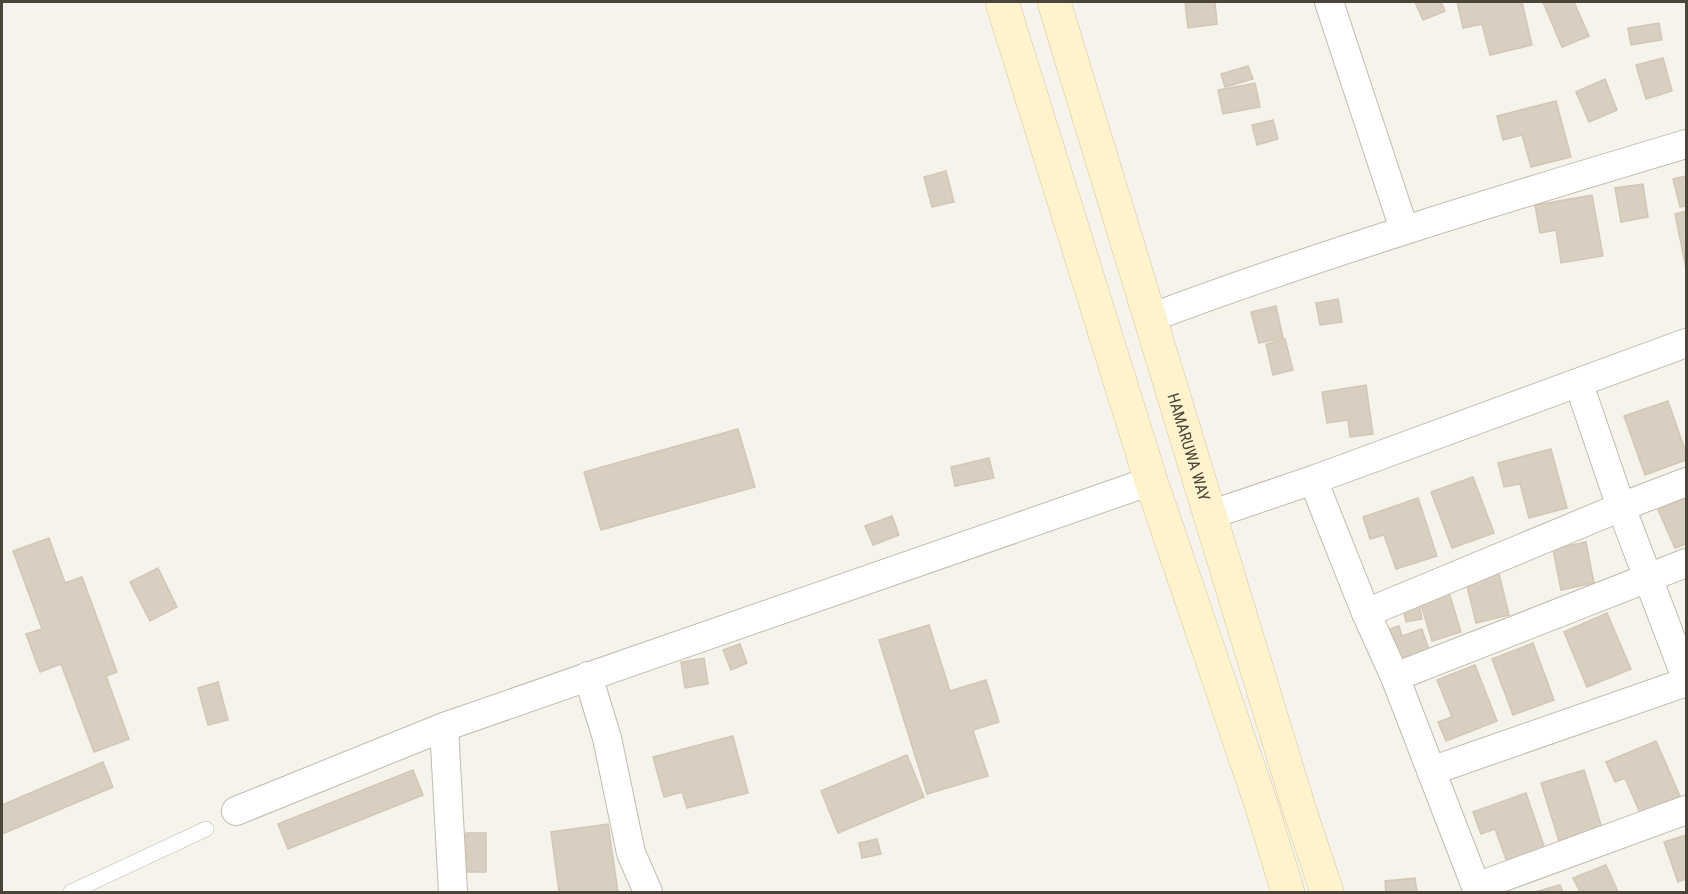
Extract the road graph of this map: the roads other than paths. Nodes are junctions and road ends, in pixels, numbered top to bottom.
1 (1002, 2) edge
2 (1054, 2) edge
3 (1329, 2) edge
4 (1686, 144) edge
5 (1404, 229) junction
6 (1150, 318) junction
7 (1686, 343) edge
8 (1579, 384) junction
9 (1313, 480) junction
10 (1151, 481) junction
11 (1686, 482) edge
12 (1621, 507) junction
13 (1210, 515) junction
14 (1686, 563) edge
15 (1647, 578) junction
16 (1366, 613) junction
17 (588, 676) junction
18 (1395, 677) junction
19 (1686, 680) edge
20 (444, 727) junction
21 (1431, 771) junction
22 (1686, 810) edge
23 (236, 811) dead end
24 (206, 829) dead end
25 (1477, 890) edge
26 (71, 892) edge
27 (453, 892) edge
28 (648, 892) edge
29 (1288, 892) edge
30 (1327, 892) edge

1 - 10 main road
2 - 6 main road, HAMARUWA WAY
3 - 5 street
4 - 5 street
5 - 6 street
6 - 13 main road, HAMARUWA WAY
7 - 8 street
8 - 9 street
8 - 12 street
9 - 13 street
9 - 16 street
10 - 17 street
10 - 29 main road
11 - 12 street
12 - 15 street
12 - 16 street
13 - 30 main road, HAMARUWA WAY
14 - 15 street
15 - 18 street
15 - 19 street
16 - 18 street
17 - 20 street
17 - 28 street
18 - 21 street
19 - 21 street
20 - 23 street
20 - 27 street
21 - 25 street
22 - 25 street
24 - 26 lane

